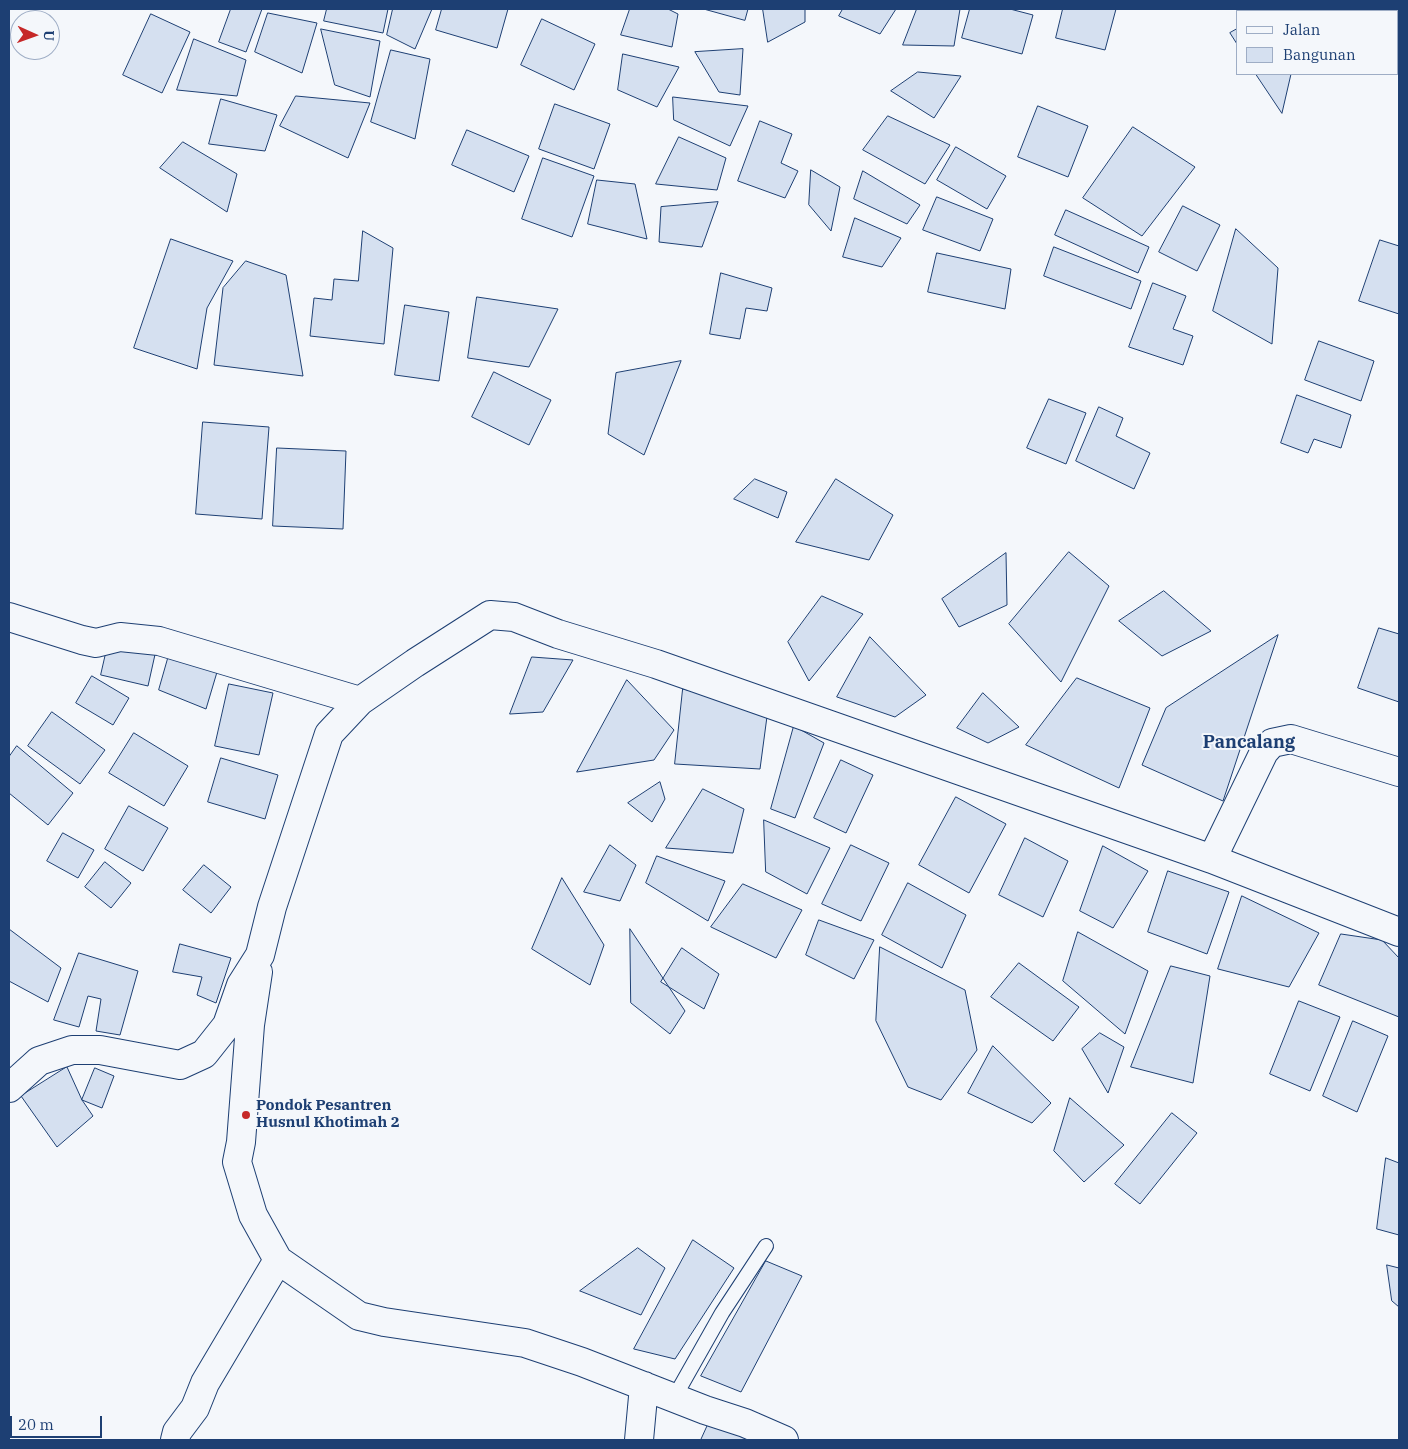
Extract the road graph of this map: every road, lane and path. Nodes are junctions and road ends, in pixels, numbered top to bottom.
1 (9, 617) edge
2 (360, 700) junction
3 (1399, 772) edge
4 (1212, 860) junction
5 (1399, 932) edge
6 (260, 955) junction
7 (9, 1087) edge
8 (766, 1246) dead end
9 (278, 1260) junction
10 (644, 1386) junction
11 (674, 1398) junction
12 (175, 1440) edge
13 (640, 1440) edge
14 (784, 1440) edge

1 - 2 street
2 - 4 street
2 - 6 street
3 - 4 street
4 - 5 street
6 - 7 street
6 - 9 street
8 - 11 lane
9 - 10 street
9 - 12 street
10 - 11 street
10 - 13 street
11 - 14 street

